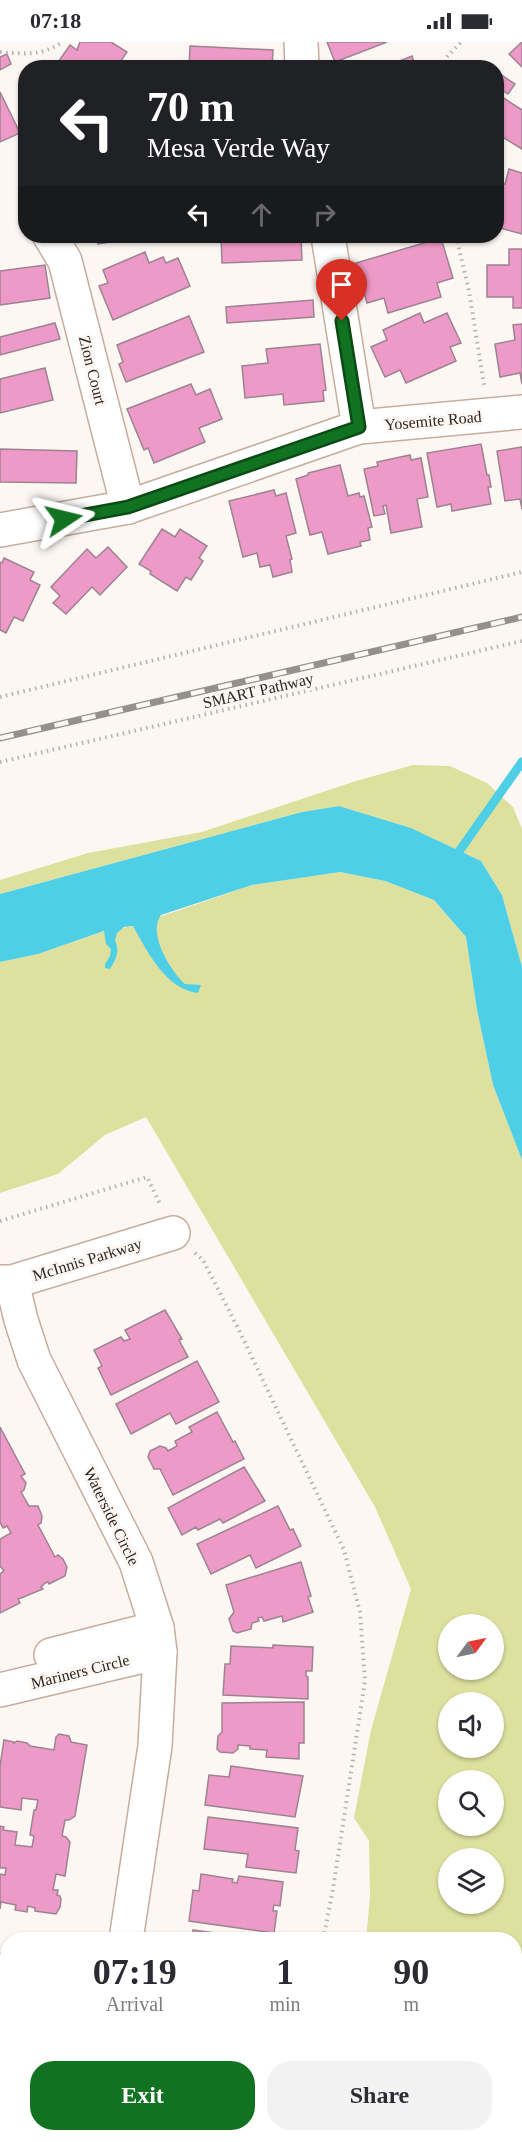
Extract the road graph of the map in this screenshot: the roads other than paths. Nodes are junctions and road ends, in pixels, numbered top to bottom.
1 (302, 42) edge
2 (302, 60) edge
3 (54, 243) edge
4 (329, 243) edge
5 (522, 412) edge
6 (359, 427) junction
7 (128, 507) junction
8 (0, 530) edge
9 (173, 1233) road end
10 (6, 1282) edge
11 (158, 1640) junction
12 (0, 1668) edge
13 (0, 1690) edge
14 (127, 1932) edge

1 - 2 street
3 - 7 street, Zion Court
4 - 6 street
5 - 6 street, Yosemite Road
6 - 7 street, Yosemite Road
7 - 8 street, Yosemite Road
9 - 10 street, McInnis Parkway
10 - 11 street, Waterside Circle
11 - 12 street, Mariners Circle
11 - 13 street, Mariners Circle
11 - 14 street, Waterside Circle

